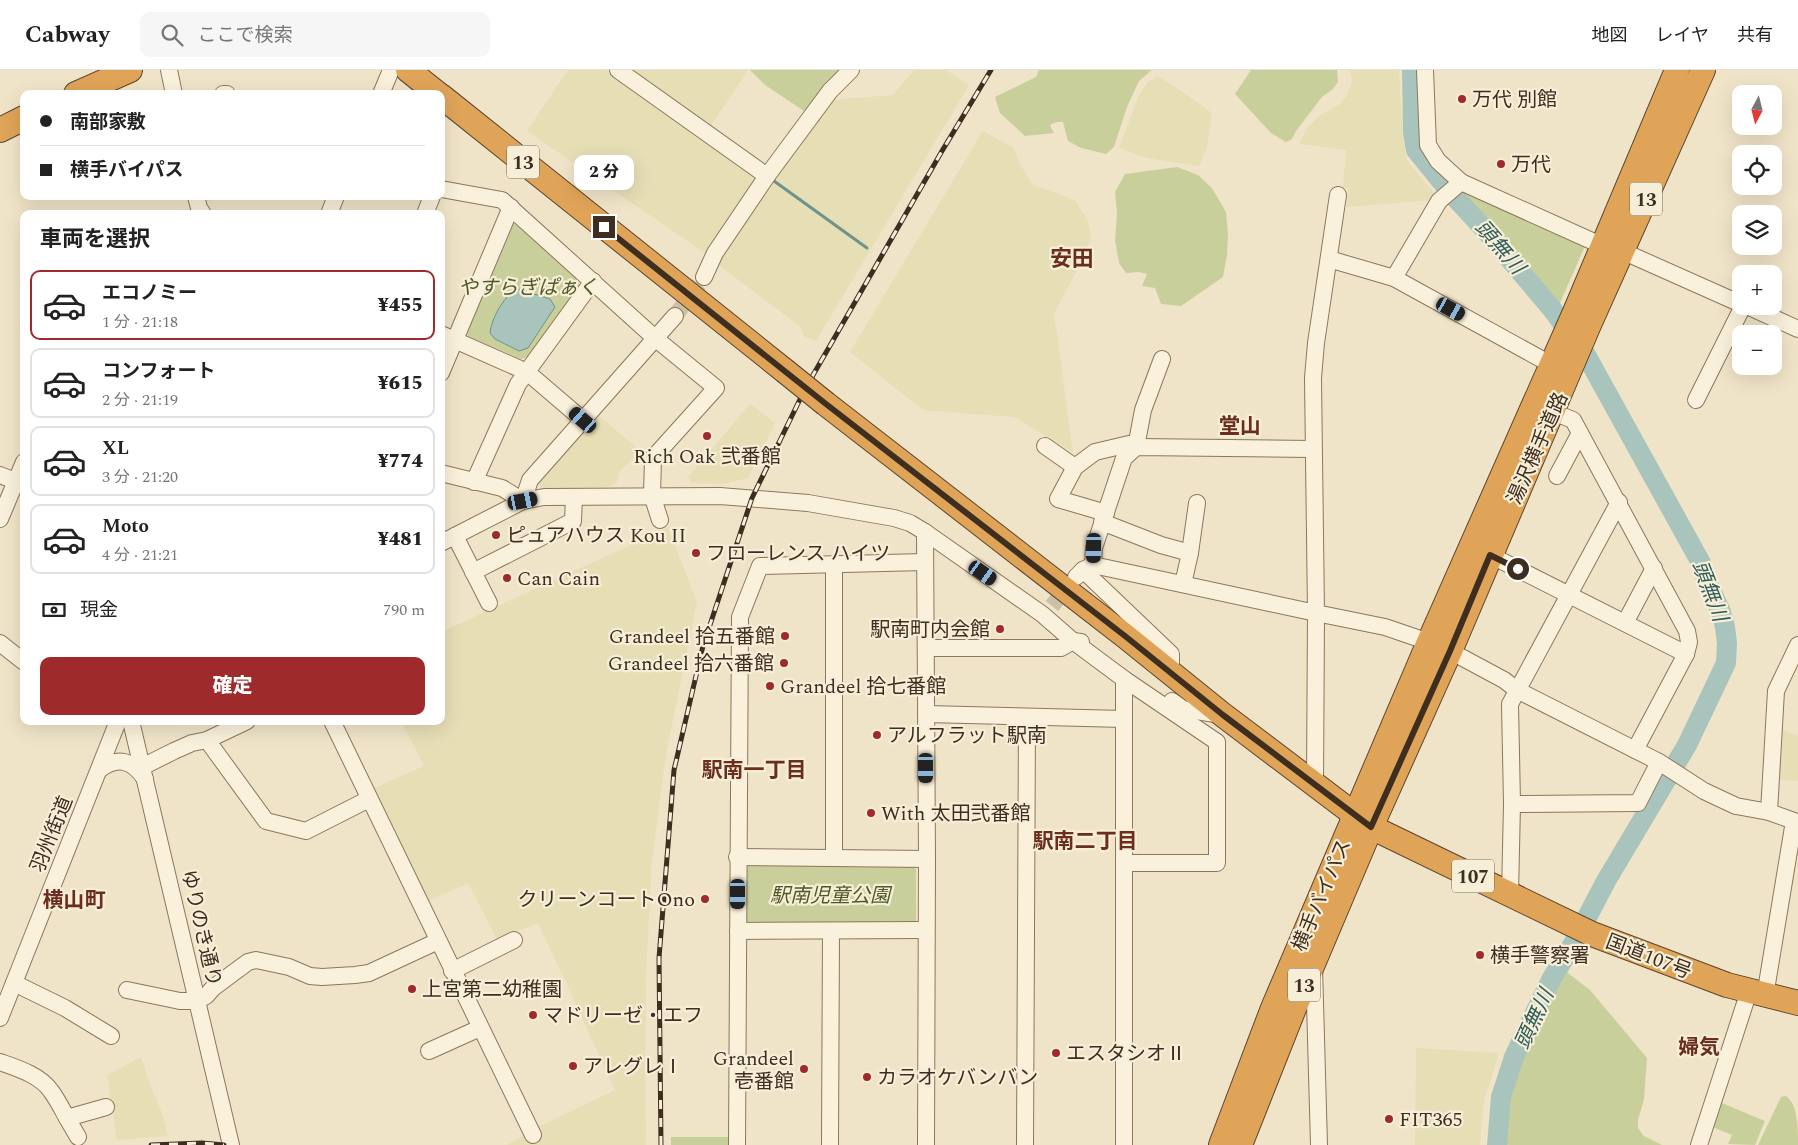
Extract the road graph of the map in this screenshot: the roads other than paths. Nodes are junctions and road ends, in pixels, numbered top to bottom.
1 (130, 70) edge
2 (169, 70) edge
3 (392, 70) edge
4 (408, 70) edge
5 (618, 70) edge
6 (851, 70) edge
7 (1425, 70) edge
8 (1677, 70) edge
9 (1703, 70) edge
10 (85, 90) edge
11 (173, 90) edge
12 (383, 90) edge
13 (433, 90) edge
14 (445, 99) edge
15 (20, 120) edge
16 (0, 130) edge
17 (767, 176) junction
18 (1458, 184) junction
19 (445, 190) edge
20 (1338, 195) dead end
21 (511, 208) junction
22 (1613, 249) junction
23 (1330, 259) junction
24 (704, 278) tunnel mouth
25 (1394, 278) junction
26 (593, 281) junction
27 (1732, 300) edge
28 (1739, 315) edge
29 (1766, 315) edge
30 (675, 316) tunnel mouth
31 (1798, 329) edge
32 (448, 337) edge
33 (656, 339) junction
34 (445, 352) edge
35 (1162, 359) dead end
36 (1561, 360) junction
37 (527, 372) junction
38 (1696, 400) dead end
39 (1553, 412) junction
40 (583, 420) junction
41 (1580, 433) junction
42 (1045, 446) dead end
43 (1136, 447) junction
44 (1314, 448) junction
45 (1075, 467) junction
46 (20, 472) edge
47 (0, 474) edge
48 (445, 475) edge
49 (1557, 476) dead end
50 (16, 481) junction
51 (474, 482) junction
52 (652, 496) junction
53 (574, 497) junction
54 (523, 501) junction
55 (1619, 502) junction
56 (1197, 503) dead end
57 (1104, 518) junction
58 (0, 519) edge
59 (660, 520) dead end
60 (925, 532) junction
61 (448, 540) edge
62 (1190, 553) junction
63 (1490, 555) junction
64 (925, 562) junction
65 (834, 564) junction
66 (1654, 568) junction
67 (1084, 570) junction
68 (473, 572) junction
69 (1184, 584) junction
70 (1569, 594) junction
71 (489, 603) dead end
72 (1316, 613) junction
73 (1625, 623) junction
74 (1072, 641) junction
75 (0, 643) edge
76 (1798, 645) edge
77 (1439, 647) junction
78 (926, 648) junction
79 (1686, 654) junction
80 (20, 659) edge
81 (1792, 671) edge
82 (1171, 675) junction
83 (1124, 679) junction
84 (1517, 690) junction
85 (926, 714) junction
86 (1223, 715) junction
87 (1027, 717) junction
88 (1124, 719) junction
89 (118, 725) edge
90 (120, 725) edge
91 (239, 725) edge
92 (334, 725) edge
93 (207, 740) junction
94 (1635, 750) junction
95 (1667, 767) junction
96 (99, 770) junction
97 (143, 773) junction
98 (1315, 785) junction
99 (369, 799) junction
100 (1512, 804) junction
101 (1769, 812) junction
102 (1363, 820) junction
103 (737, 857) junction
104 (834, 858) junction
105 (927, 859) junction
106 (1124, 863) junction
107 (1510, 894) junction
108 (738, 930) junction
109 (926, 930) junction
110 (831, 931) junction
111 (514, 940) dead end
112 (438, 941) junction
113 (1314, 962) junction
114 (452, 970) junction
115 (14, 983) junction
116 (127, 990) dead end
117 (1757, 993) junction
118 (197, 1002) junction
119 (1798, 1003) edge
120 (0, 1018) edge
121 (480, 1028) junction
122 (111, 1036) dead end
123 (430, 1051) dead end
124 (0, 1062) edge
125 (106, 1107) dead end
126 (67, 1118) junction
127 (533, 1136) dead end
128 (78, 1137) dead end
129 (230, 1145) edge
130 (737, 1145) edge
131 (830, 1145) edge
132 (926, 1145) edge
133 (1025, 1145) edge
134 (1124, 1145) edge
135 (1221, 1145) edge
136 (1240, 1145) edge
137 (1319, 1145) edge
138 (1699, 1145) edge

1 - 10 highway
2 - 11 street
3 - 12 street
4 - 13 highway
5 - 17 street
6 - 17 street
7 - 18 street
8 - 22 highway, 湯沢横手道路 / 13
9 - 22 highway, 湯沢横手道路 / 13
14 - 82 highway, 横手バイパス / 13, bridge
15 - 16 highway
17 - 24 street
18 - 22 street
18 - 25 street
19 - 21 street
20 - 23 street
21 - 26 street
21 - 32 street
22 - 27 street
22 - 36 highway, 湯沢横手道路 / 13
23 - 25 street
23 - 44 street
25 - 36 street
26 - 33 street
26 - 37 street
28 - 38 street
29 - 31 street
30 - 33 street
32 - 34 street
32 - 37 street
33 - 40 street
33 - 52 street
35 - 43 street
36 - 39 highway, 湯沢横手道路 / 13
36 - 77 highway, 湯沢横手道路 / 13
37 - 40 street
37 - 51 street
39 - 41 street
39 - 63 highway, 湯沢横手道路 / 13
40 - 54 street
41 - 49 street
41 - 55 street
42 - 45 street
43 - 44 street
43 - 45 street
43 - 57 street
44 - 72 street
45 - 57 street
46 - 50 street
47 - 50 street
48 - 51 street
50 - 58 street
51 - 54 street
52 - 53 street
52 - 59 street
52 - 60 street
53 - 54 street
53 - 68 street
54 - 61 street
55 - 66 street
55 - 70 street
56 - 62 street
57 - 62 street
57 - 67 street
60 - 64 street
60 - 74 street
61 - 68 street
62 - 69 street
63 - 70 street
63 - 77 highway, 湯沢横手道路 / 13
64 - 65 street
64 - 78 street
65 - 103 street
65 - 104 street
66 - 73 street
66 - 79 street
67 - 69 street
67 - 82 street
68 - 71 street
69 - 72 street
70 - 73 street
70 - 84 street
72 - 77 street
72 - 98 street
73 - 79 street
74 - 78 street
74 - 83 street
74 - 86 street
75 - 80 street
76 - 81 street
77 - 84 street
77 - 102 highway, 湯沢横手道路 / 13
78 - 85 street
79 - 94 street
81 - 101 street
82 - 86 highway, 横手バイパス / 13
83 - 88 street
83 - 106 street
84 - 94 street
84 - 100 street
85 - 87 street
85 - 105 street
86 - 98 highway, 横手バイパス / 13
87 - 88 street
87 - 133 street
88 - 106 street
89 - 96 street, 羽州街道
90 - 97 street, ゆりのき通り
91 - 93 street
92 - 99 street
93 - 97 street
93 - 99 street
94 - 95 street
95 - 100 street
95 - 101 street
96 - 97 street
96 - 115 street, 羽州街道
97 - 118 street, ゆりのき通り
98 - 102 highway, 横手バイパス / 13
99 - 112 street
100 - 107 street
101 - 117 street
102 - 107 highway, 国道107号 / 107
102 - 113 highway, 横手バイパス / 13
102 - 135 highway, 横手バイパス / 13
103 - 104 street
103 - 108 street
104 - 105 street
105 - 109 street
106 - 134 street
107 - 117 highway, 国道107号 / 107
108 - 110 street
108 - 130 street
109 - 110 street
109 - 132 street
110 - 131 street
111 - 114 street
112 - 114 street
112 - 118 street
113 - 136 highway, 横手バイパス / 13
113 - 137 street
114 - 121 street
115 - 120 street, 羽州街道
115 - 122 street
116 - 118 street
117 - 119 highway, 国道107号 / 107
117 - 138 street
118 - 129 street, ゆりのき通り
121 - 123 street
121 - 127 street
124 - 126 street
125 - 126 street
126 - 128 street

